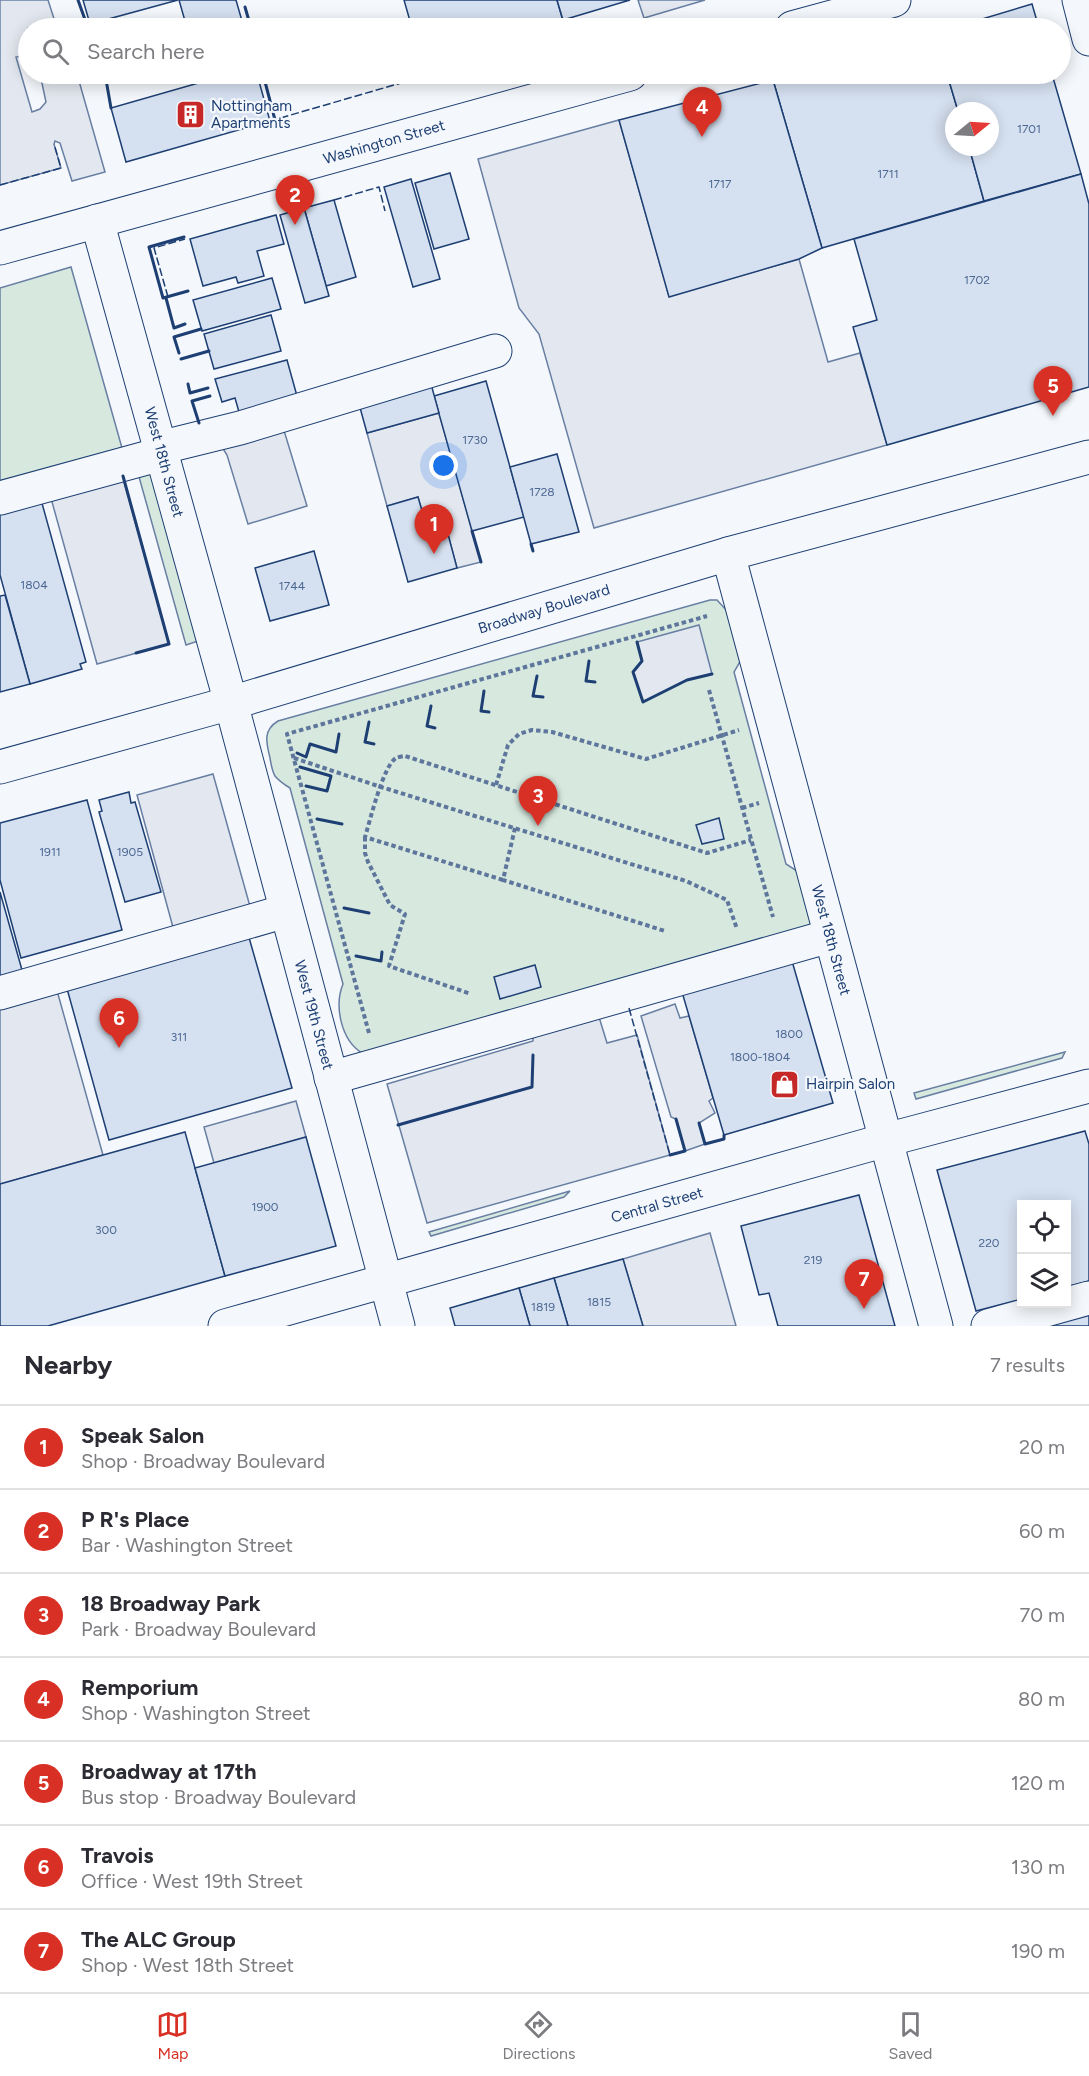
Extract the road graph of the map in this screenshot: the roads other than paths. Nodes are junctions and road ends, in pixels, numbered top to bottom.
1 (894, 0) edge
2 (1078, 0) edge
3 (828, 18) edge
4 (1089, 39) edge
5 (594, 84) edge
6 (98, 221) junction
7 (0, 248) edge
8 (495, 351) dead end
9 (160, 451) junction
10 (1089, 457) edge
11 (0, 498) edge
12 (728, 554) junction
13 (231, 703) junction
14 (0, 767) edge
15 (286, 910) junction
16 (830, 936) junction
17 (0, 993) edge
18 (331, 1078) junction
19 (1089, 1087) edge
20 (886, 1140) junction
21 (385, 1282) junction
22 (1089, 1298) edge
23 (225, 1326) edge
24 (398, 1326) edge
25 (936, 1326) edge
26 (988, 1326) edge

1 - 3 street
2 - 4 street
5 - 6 street, Washington Street
6 - 7 street, Washington Street
6 - 9 street, West 18th Street
8 - 9 street
9 - 11 street
9 - 13 street, West 18th Street
10 - 12 street, Broadway Boulevard
12 - 13 street, Broadway Boulevard
12 - 16 street, West 18th Street
13 - 14 street, Broadway Boulevard
13 - 15 street, West 19th Street
15 - 17 street
15 - 18 street, West 19th Street
16 - 18 street
16 - 20 street, West 18th Street
18 - 21 street, West 19th Street
19 - 20 street, Central Street
20 - 21 street, Central Street
20 - 25 street, West 18th Street
21 - 23 street, Central Street
21 - 24 street, West 19th Street
22 - 26 street

